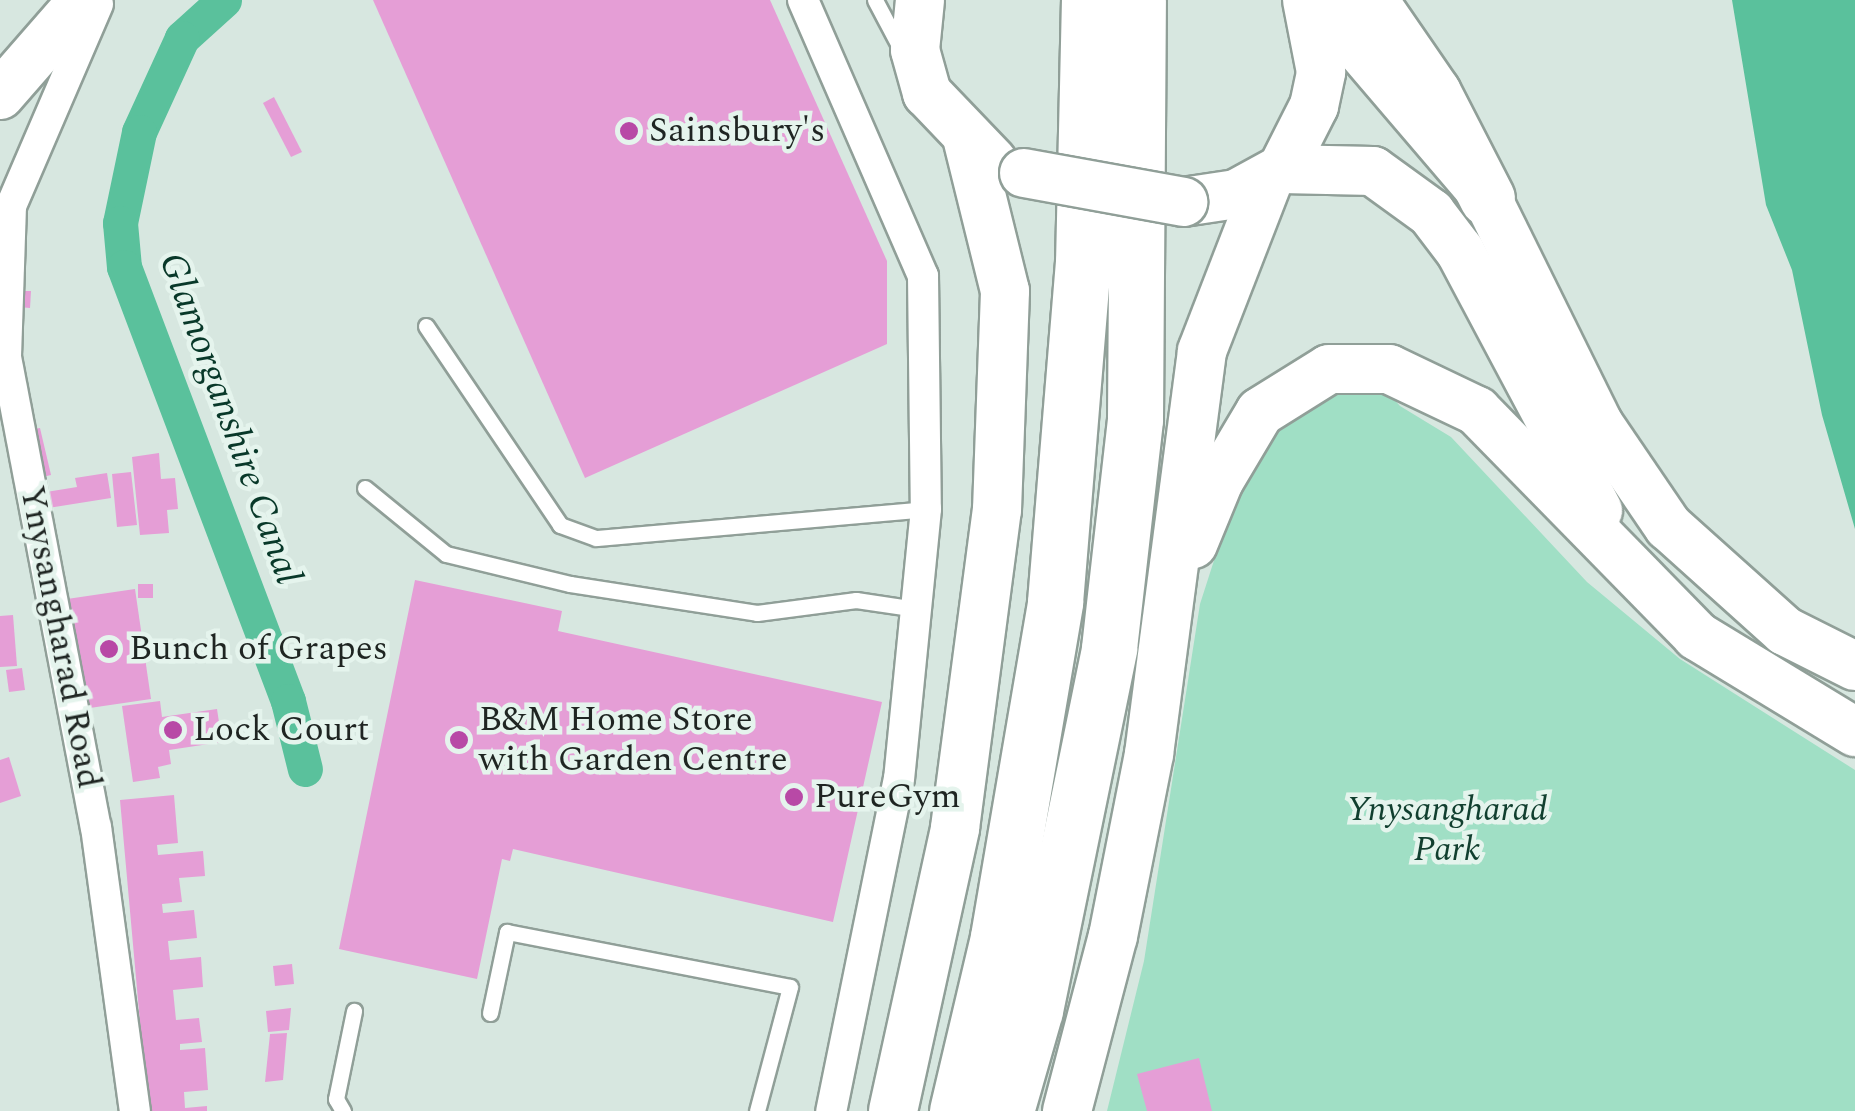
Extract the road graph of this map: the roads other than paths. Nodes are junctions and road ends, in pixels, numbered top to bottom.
1 (83, 0) edge
2 (100, 0) edge
3 (803, 0) edge
4 (875, 0) edge
5 (920, 0) edge
6 (1089, 0) edge
7 (1138, 0) edge
8 (1308, 0) edge
9 (1318, 0) edge
10 (1369, 0) edge
11 (927, 93) junction
12 (0, 95) edge
13 (968, 142) junction
14 (1276, 174) junction
15 (1487, 198) junction
16 (426, 326) dead end
17 (366, 488) dead end
18 (926, 509) junction
19 (1627, 563) junction
20 (1168, 603) junction
21 (917, 609) junction
22 (1855, 666) edge
23 (1855, 732) edge
24 (354, 1011) dead end
25 (490, 1013) dead end
26 (135, 1111) edge
27 (343, 1111) edge
28 (756, 1111) edge
29 (831, 1111) edge
30 (894, 1111) edge
31 (957, 1111) edge
32 (1006, 1111) edge
33 (1067, 1111) edge

1 - 12 main road
2 - 26 street, Ynysangharad Road
3 - 18 street
4 - 11 lane
5 - 11 main road
6 - 31 highway
7 - 32 highway
8 - 14 main road
9 - 15 main road
10 - 15 highway
11 - 13 main road
13 - 14 main road, bridge
13 - 30 main road
14 - 19 main road
14 - 20 main road
15 - 22 main road
16 - 18 lane
17 - 21 lane
18 - 21 street
19 - 20 main road
19 - 23 main road
20 - 33 main road
21 - 29 street
24 - 27 lane
25 - 28 lane

